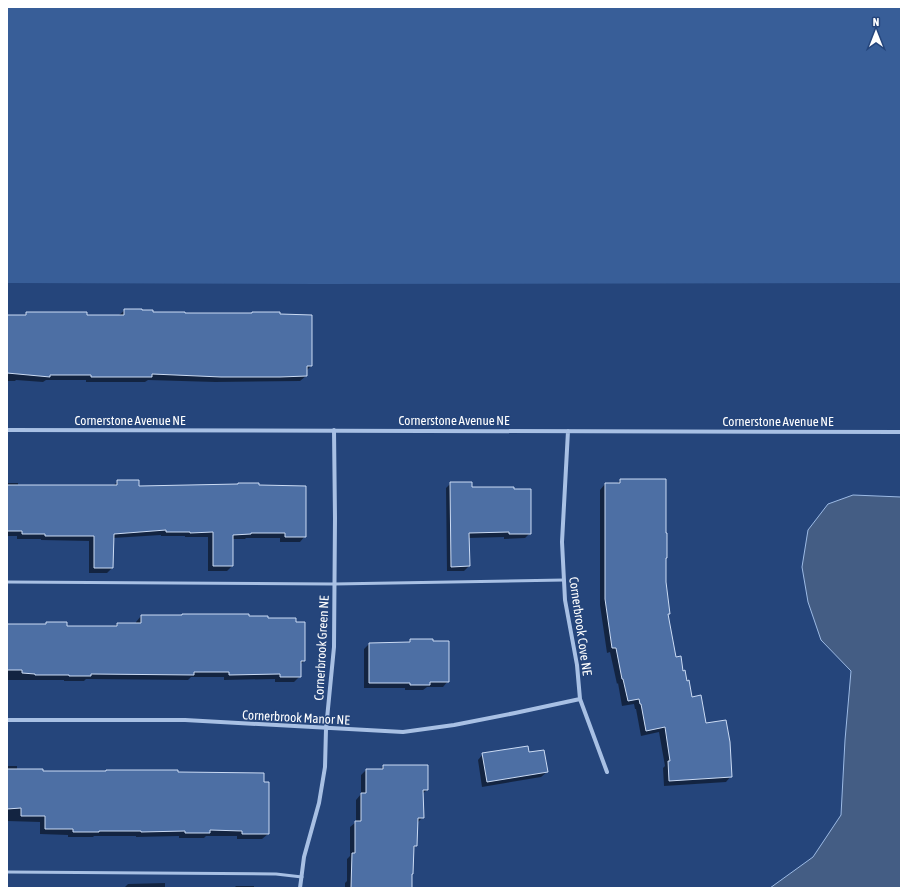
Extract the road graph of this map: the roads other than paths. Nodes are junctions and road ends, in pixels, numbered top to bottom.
1 (7, 430) edge
2 (334, 430) junction
3 (568, 431) junction
4 (901, 432) edge
5 (564, 580) junction
6 (7, 582) edge
7 (334, 584) junction
8 (580, 699) junction
9 (7, 720) edge
10 (326, 729) junction
11 (607, 772) dead end
12 (7, 872) edge
13 (302, 877) junction
14 (300, 888) edge

1 - 2 street, Cornerstone Avenue NE
2 - 3 street, Cornerstone Avenue NE
2 - 7 street, Cornerbrook Green NE
3 - 4 street, Cornerstone Avenue NE
3 - 5 street, Cornerbrook Cove NE
5 - 7 lane
5 - 8 street, Cornerbrook Cove NE
6 - 7 lane
7 - 10 street, Cornerbrook Green NE
8 - 10 street, Cornerbrook Manor NE
8 - 11 street, Cornerbrook Cove NE
9 - 10 street, Cornerbrook Manor NE
10 - 13 street, Cornerbrook Green NE
12 - 13 lane
13 - 14 street, Cornerbrook Green NE

